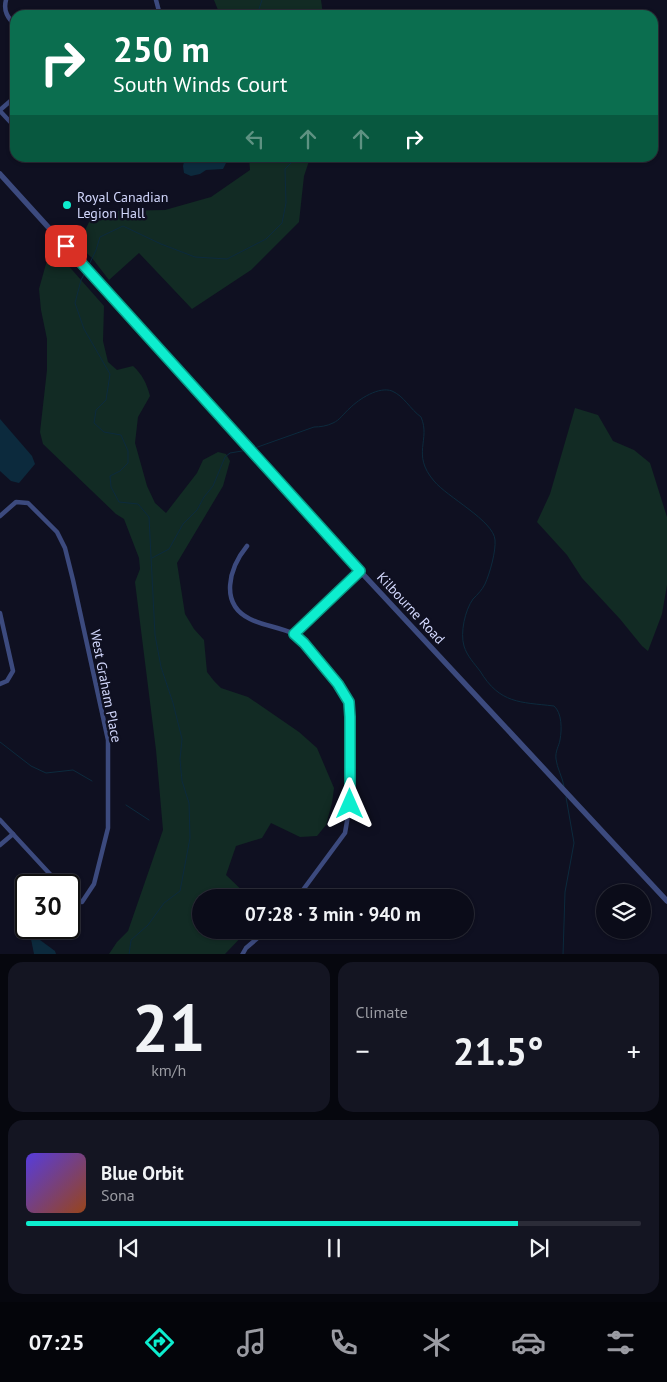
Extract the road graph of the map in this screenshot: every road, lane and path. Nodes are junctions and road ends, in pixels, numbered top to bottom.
1 (6, 0) edge
2 (10, 19) edge
3 (10, 101) edge
4 (0, 111) edge
5 (10, 122) edge
6 (0, 174) edge
7 (0, 516) edge
8 (246, 546) dead end
9 (360, 571) junction
10 (0, 613) edge
11 (294, 634) junction
12 (0, 684) edge
13 (0, 820) edge
14 (13, 834) junction
15 (0, 845) edge
16 (50, 874) edge
17 (304, 889) edge
18 (80, 901) edge
19 (667, 901) edge
20 (256, 939) edge
21 (242, 954) edge

1 - 2 street
3 - 4 street
4 - 5 street
6 - 9 street, Kilbourne Road
7 - 18 street, West Graham Place
8 - 11 street
9 - 11 street
9 - 19 street, Kilbourne Road
10 - 12 street
11 - 17 street
13 - 14 street
14 - 15 street
14 - 16 street
20 - 21 street

